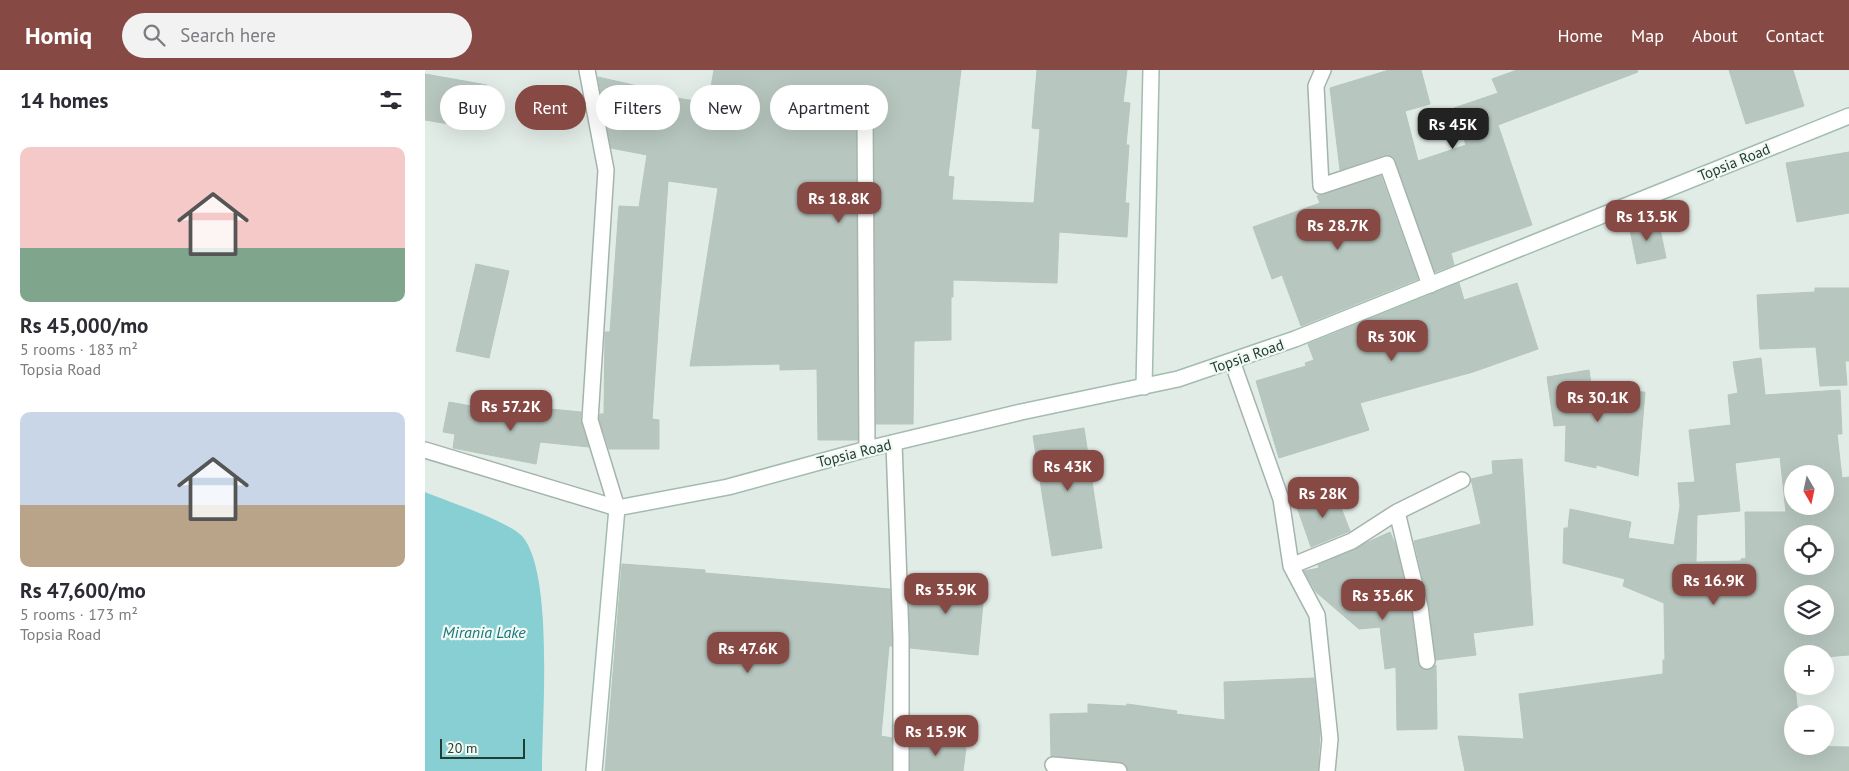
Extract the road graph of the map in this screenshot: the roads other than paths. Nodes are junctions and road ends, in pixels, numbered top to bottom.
1 (587, 70) edge
2 (1151, 70) edge
3 (1323, 70) edge
4 (1849, 116) edge
5 (865, 130) edge
6 (1430, 285) junction
7 (1232, 361) junction
8 (1144, 387) junction
9 (894, 443) junction
10 (867, 449) junction
11 (425, 450) edge
12 (1462, 480) dead end
13 (617, 508) junction
14 (1397, 512) junction
15 (1291, 566) junction
16 (1427, 661) dead end
17 (1053, 765) dead end
18 (594, 771) edge
19 (901, 771) edge
20 (1119, 771) edge
21 (1327, 771) edge

1 - 13 street
2 - 8 street
3 - 6 street
4 - 6 street, Topsia Road
5 - 10 street
6 - 7 street, Topsia Road
7 - 8 street, Topsia Road
7 - 15 street
8 - 9 street, Topsia Road
9 - 10 street, Topsia Road
9 - 19 street
10 - 13 street, Topsia Road
11 - 13 street
12 - 14 street
13 - 18 street
14 - 15 street
14 - 16 street
15 - 21 street
17 - 20 street

